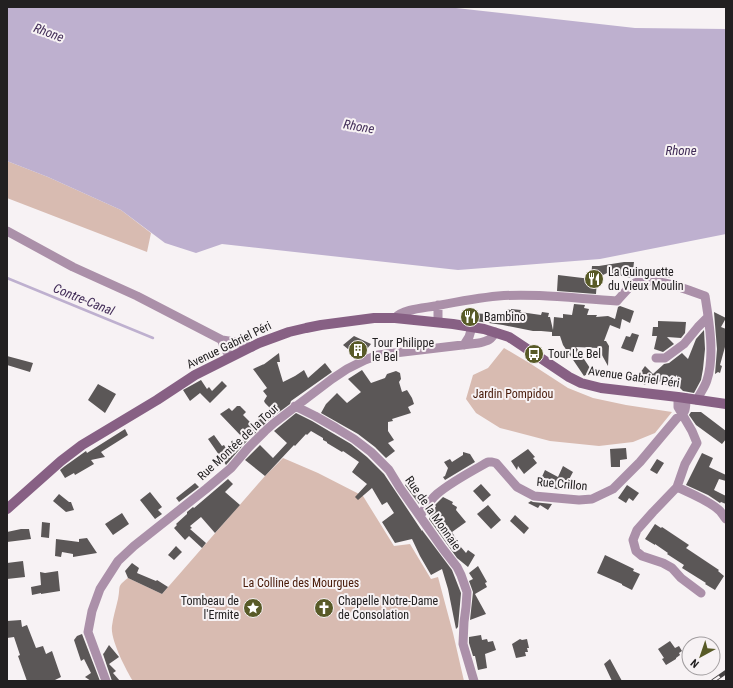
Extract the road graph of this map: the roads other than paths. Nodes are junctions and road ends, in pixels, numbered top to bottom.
1 (7, 231) edge
2 (438, 305) junction
3 (708, 317) junction
4 (395, 318) junction
5 (438, 322) junction
6 (472, 327) junction
7 (495, 332) junction
8 (222, 340) junction
9 (464, 345) junction
10 (252, 347) junction
11 (230, 357) junction
12 (656, 358) dead end
13 (682, 398) junction
14 (698, 400) junction
15 (726, 404) edge
16 (295, 406) junction
17 (682, 416) junction
18 (677, 488) junction
19 (7, 509) edge
20 (420, 516) junction
21 (726, 519) edge
22 (701, 593) dead end
23 (106, 681) edge
24 (474, 681) edge

1 - 8 street
2 - 3 street
2 - 4 street
2 - 5 street
3 - 12 street
3 - 14 street
4 - 5 main road, Avenue Gabriel Péri
4 - 10 main road, Avenue Gabriel Péri
5 - 6 main road, Avenue Gabriel Péri
6 - 7 main road, Avenue Gabriel Péri
6 - 9 street
7 - 9 street, Rue Montée de la Tour
7 - 13 main road, Avenue Gabriel Péri
8 - 10 street
8 - 11 street
9 - 16 street, Rue Montée de la Tour
10 - 11 main road, Avenue Gabriel Péri
11 - 19 main road, Avenue Gabriel Péri
13 - 14 main road, Avenue Gabriel Péri
13 - 17 street
14 - 15 main road, Avenue Gabriel Péri
16 - 20 street, Rue de la Monnaie
16 - 23 street, Rue Montée de la Tour
17 - 18 street
17 - 20 street, Rue Crillon
18 - 21 street
18 - 22 street
20 - 24 street, Rue de la Monnaie

